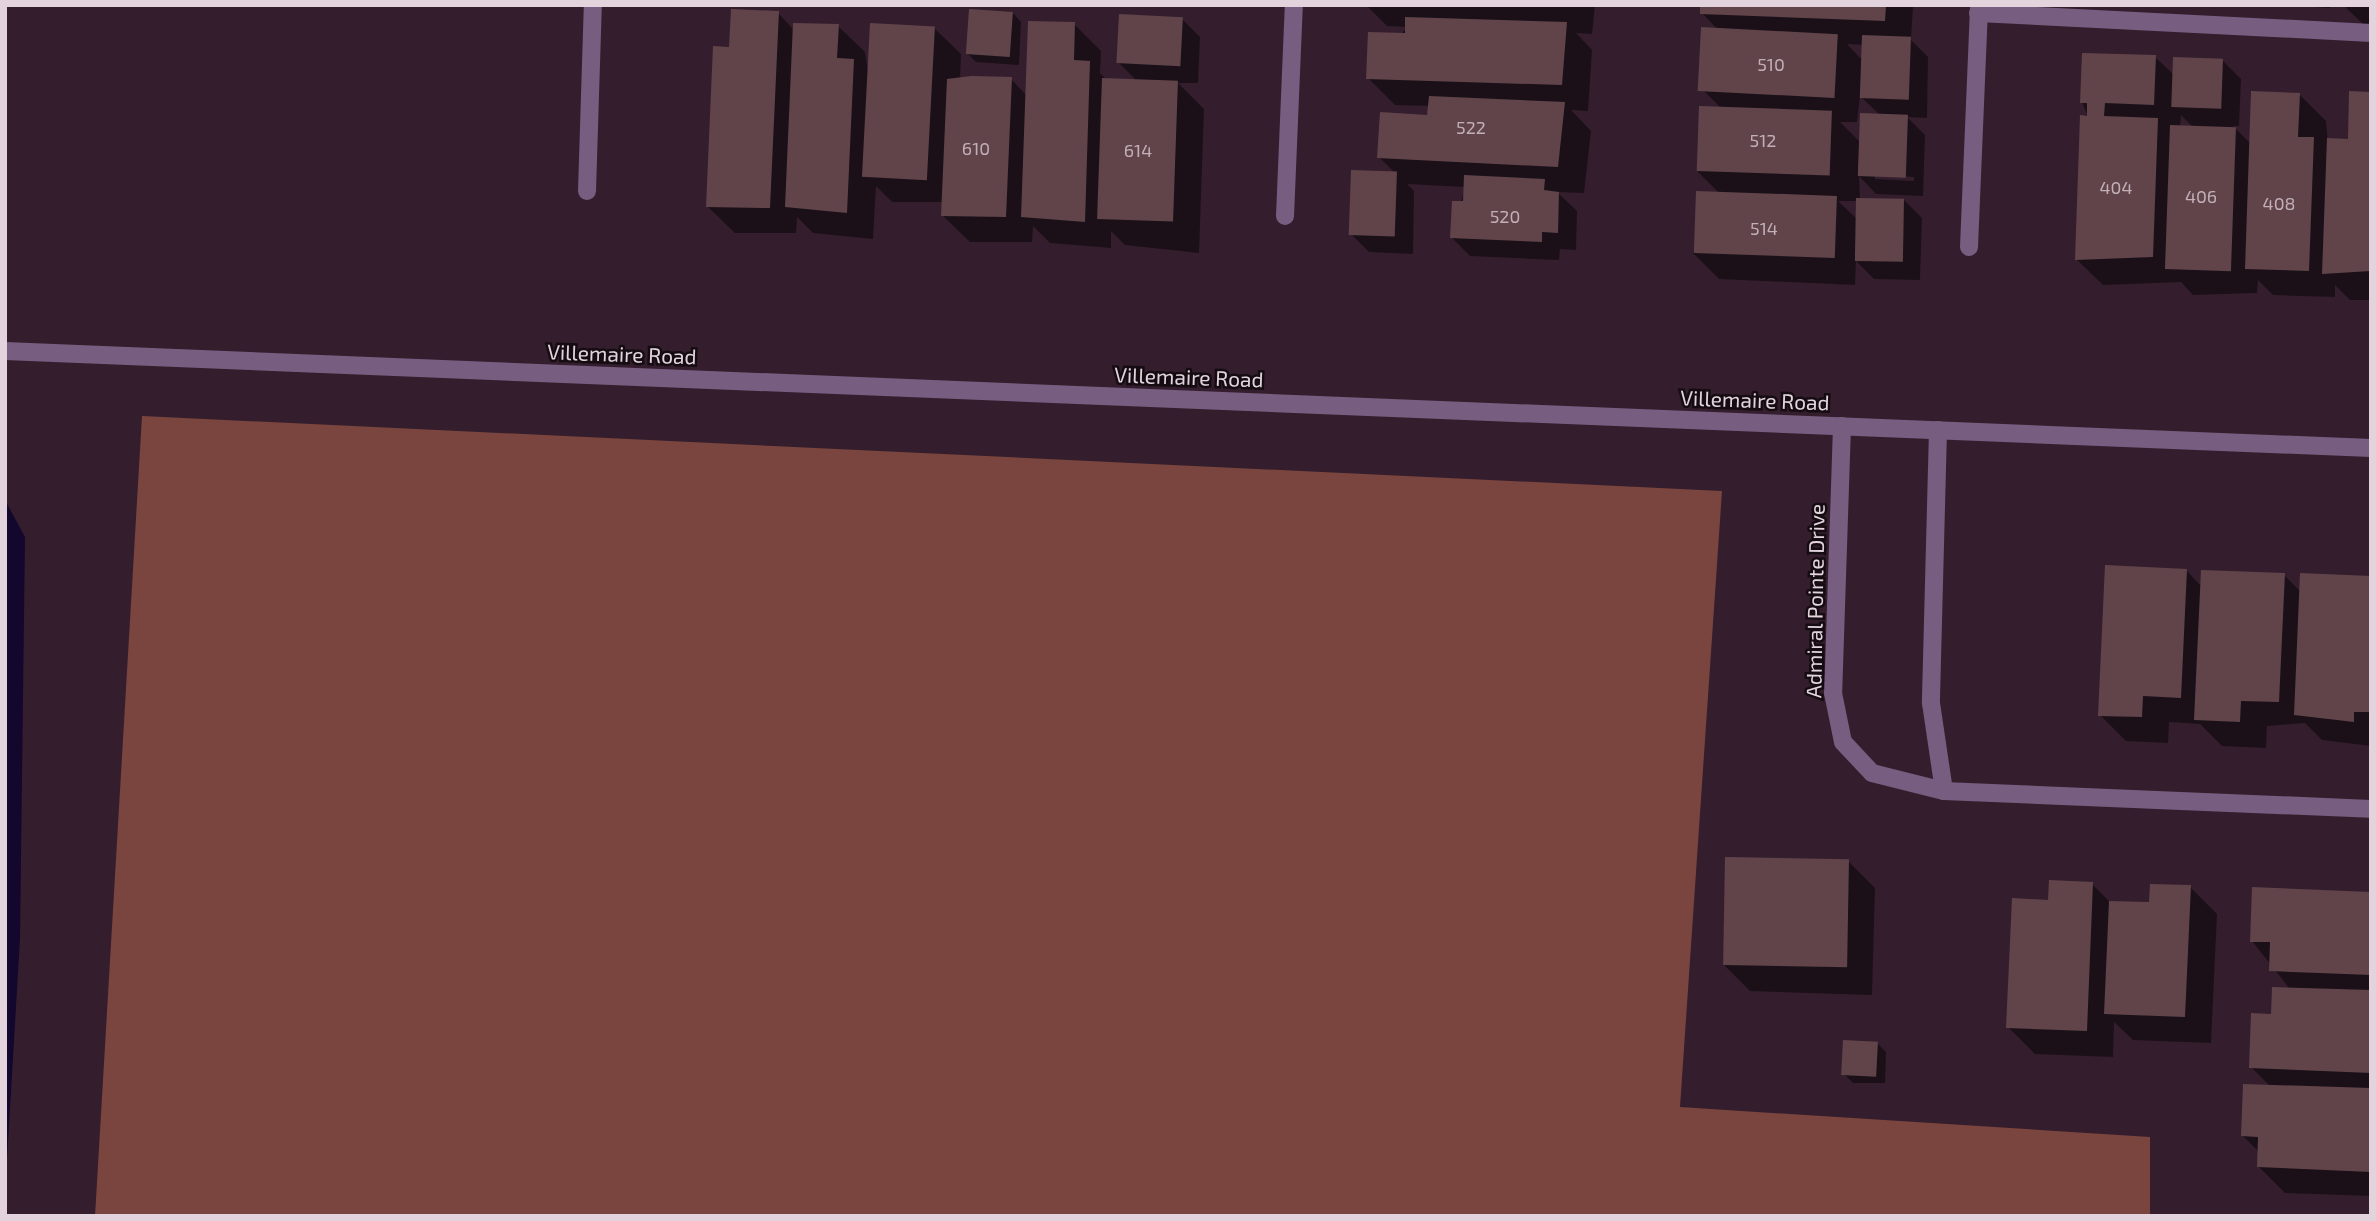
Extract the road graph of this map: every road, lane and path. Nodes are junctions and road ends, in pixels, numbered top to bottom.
1 (593, 5) edge
2 (1294, 5) edge
3 (1979, 9) edge
4 (2371, 33) edge
5 (587, 191) dead end
6 (1285, 216) dead end
7 (1969, 247) dead end
8 (5, 351) edge
9 (1842, 426) junction
10 (1938, 430) junction
11 (2371, 448) edge
12 (1944, 791) junction
13 (2371, 808) edge

1 - 5 street
2 - 6 street
3 - 4 street
3 - 7 street
8 - 9 street, Villemaire Road
9 - 10 street, Villemaire Road
9 - 12 street, Admiral Pointe Drive
10 - 11 street, Villemaire Road
10 - 12 street
12 - 13 street, Admiral Pointe Drive

